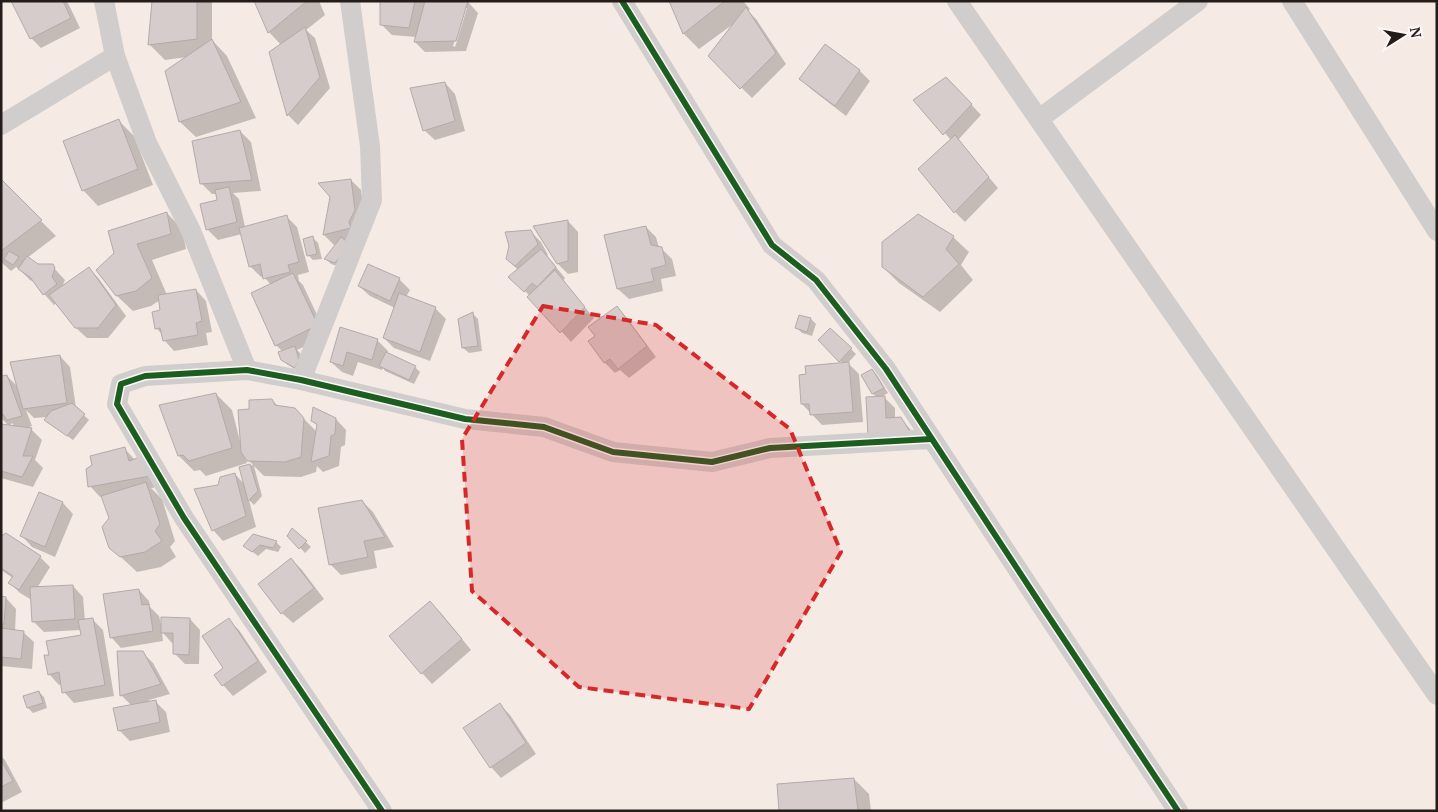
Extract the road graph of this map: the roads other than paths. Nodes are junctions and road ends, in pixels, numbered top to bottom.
1 (104, 1) edge
2 (350, 1) edge
3 (622, 1) edge
4 (957, 1) edge
5 (1198, 1) edge
6 (1292, 1) edge
7 (116, 56) junction
8 (1039, 119) junction
9 (1, 125) edge
10 (1437, 231) edge
11 (247, 370) junction
12 (301, 380) junction
13 (931, 439) junction
14 (1437, 695) edge
15 (382, 811) edge
16 (1178, 811) edge

1 - 7 street
2 - 12 street
3 - 13 street
4 - 8 street
5 - 8 street
6 - 10 street
7 - 9 street
7 - 11 street
8 - 14 street
11 - 12 street
11 - 15 street
12 - 13 street
13 - 16 street

